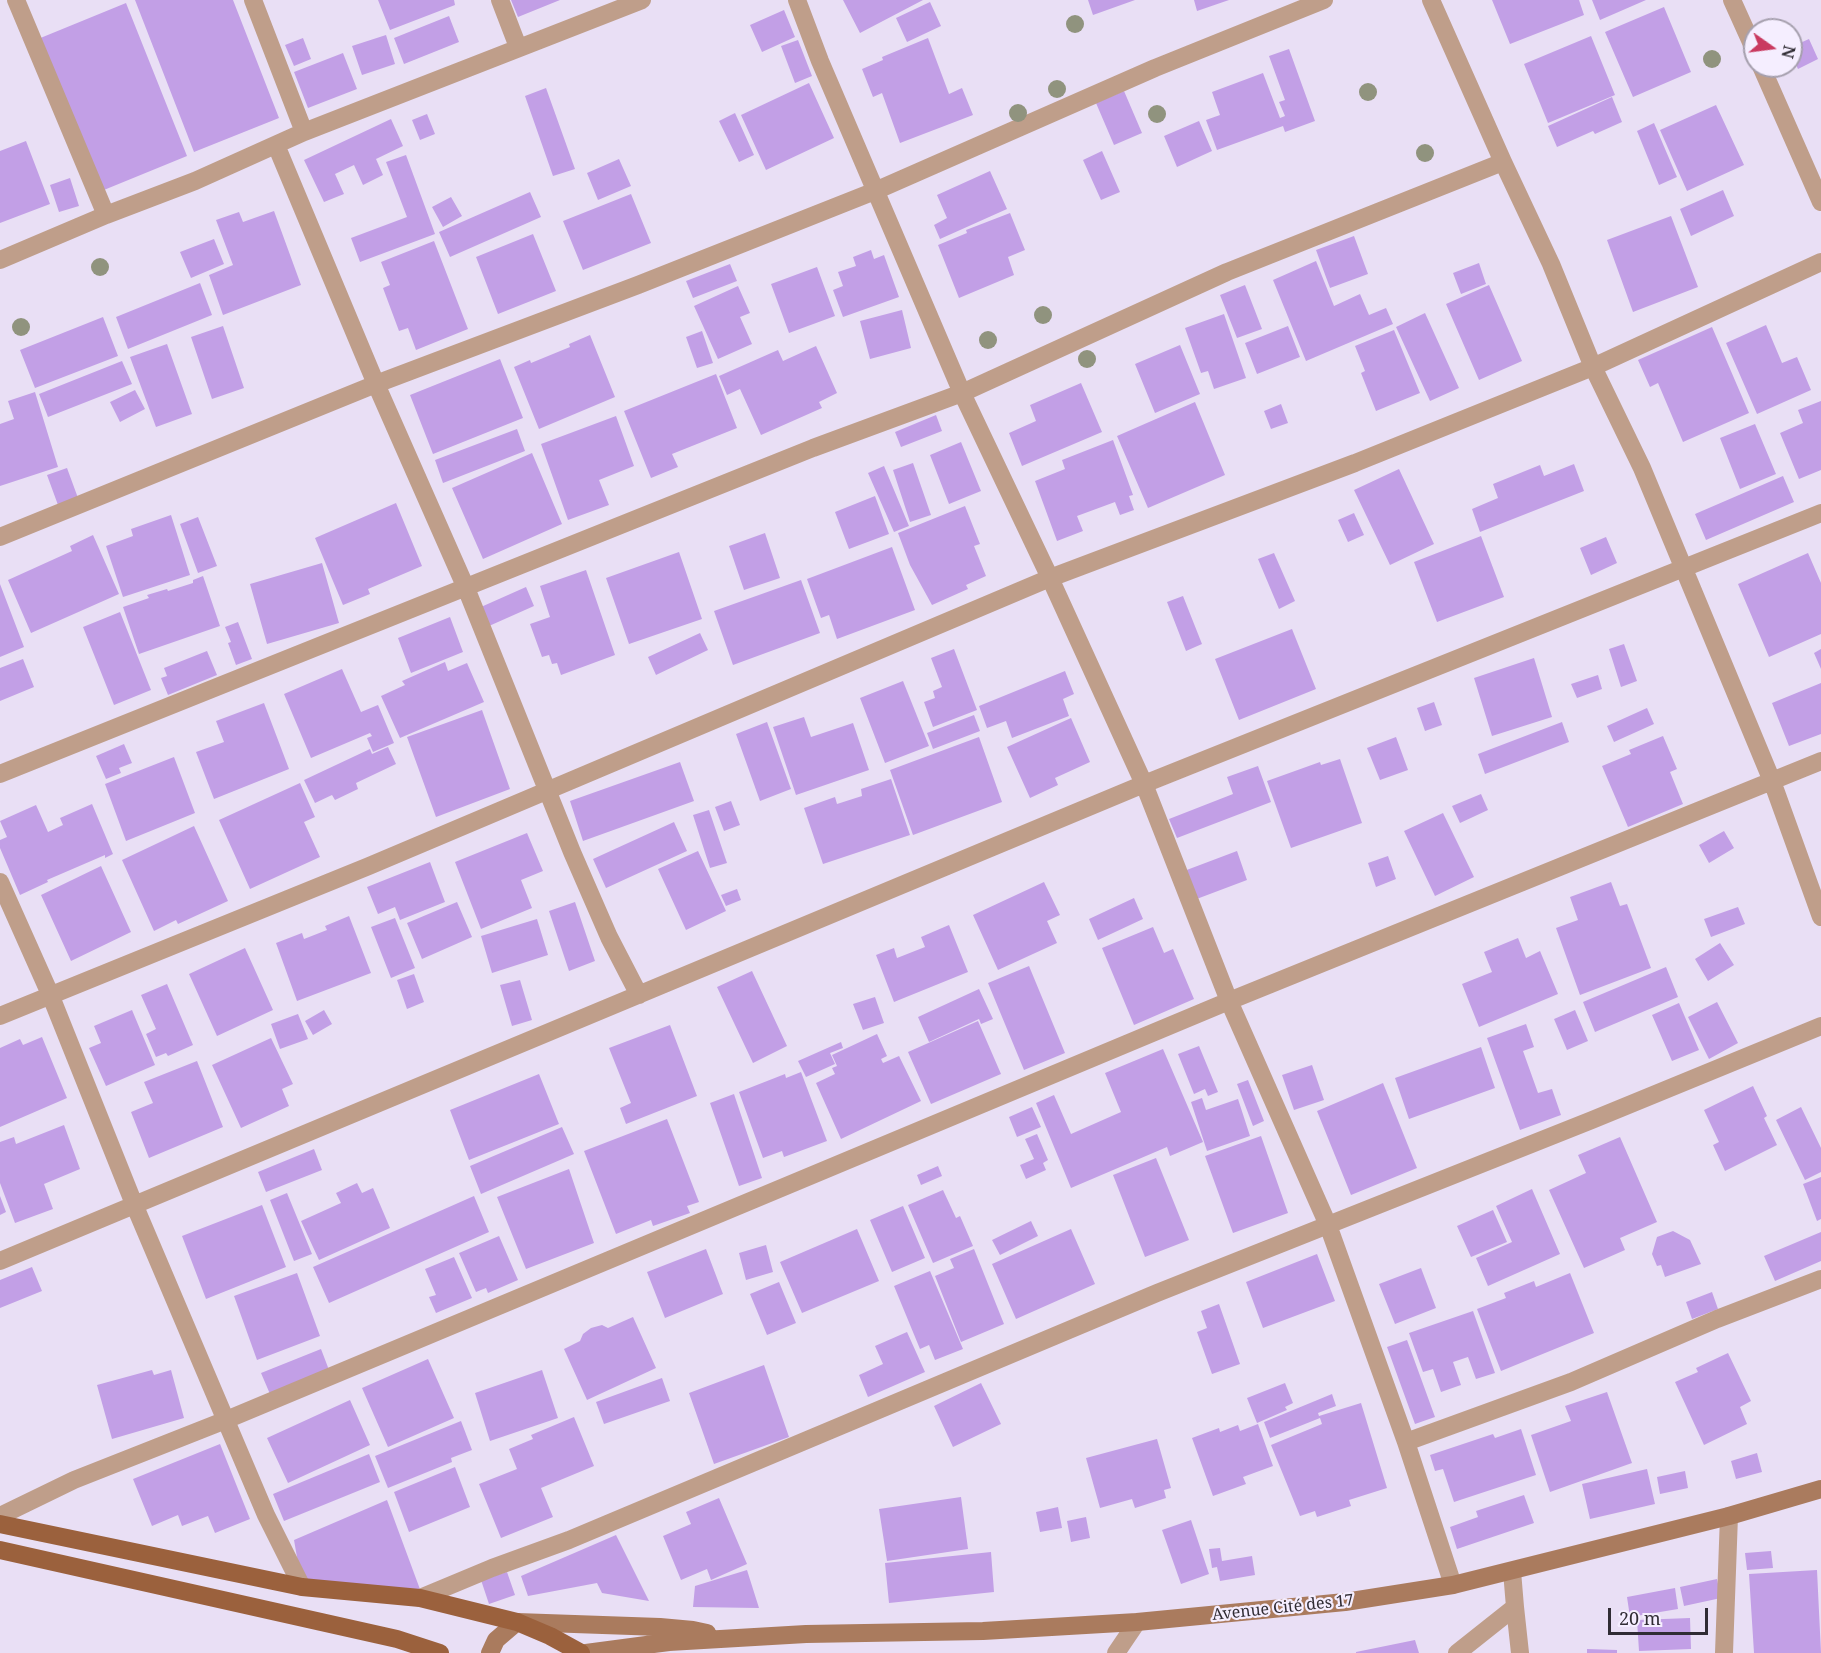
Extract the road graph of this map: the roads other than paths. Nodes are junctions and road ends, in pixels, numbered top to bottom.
1 (16, 0) edge
2 (252, 0) edge
3 (500, 0) edge
4 (642, 0) edge
5 (797, 0) edge
6 (1324, 0) edge
7 (1431, 0) edge
8 (1732, 0) edge
9 (1743, 24) edge
10 (518, 47) junction
11 (1766, 78) edge
12 (304, 132) junction
13 (276, 145) junction
14 (1503, 162) junction
15 (875, 191) junction
16 (1821, 202) edge
17 (106, 215) junction
18 (0, 260) edge
19 (1821, 262) edge
20 (1593, 367) junction
21 (376, 384) junction
22 (962, 393) junction
23 (1821, 513) edge
24 (0, 537) edge
25 (1683, 568) junction
26 (1050, 578) junction
27 (466, 588) junction
28 (1821, 762) edge
29 (0, 774) edge
30 (1772, 781) junction
31 (1144, 784) junction
32 (548, 791) junction
33 (0, 882) edge
34 (1821, 917) edge
35 (50, 994) junction
36 (639, 995) junction
37 (1229, 1001) junction
38 (0, 1016) edge
39 (1821, 1026) edge
40 (134, 1204) junction
41 (1328, 1225) junction
42 (0, 1261) edge
43 (1821, 1279) edge
44 (226, 1420) junction
45 (1407, 1442) junction
46 (1821, 1489) edge
47 (0, 1516) edge
48 (1729, 1516) junction
49 (0, 1524) edge
50 (0, 1550) edge
51 (1512, 1571) junction
52 (1452, 1585) junction
53 (302, 1587) junction
54 (420, 1598) junction
55 (1515, 1607) junction
56 (517, 1622) junction
57 (1137, 1622) junction
58 (732, 1639) junction
59 (440, 1653) edge
60 (490, 1653) edge
61 (581, 1653) edge
62 (586, 1653) edge
63 (1116, 1653) edge
64 (1457, 1653) edge
65 (1520, 1653) edge
66 (1724, 1653) edge

1 - 17 street
2 - 12 street
3 - 10 street
4 - 10 street
5 - 15 street
6 - 15 street
7 - 14 street
8 - 9 street
10 - 12 street
11 - 16 street
12 - 13 street
13 - 17 street
13 - 21 street
14 - 20 street
14 - 22 street
15 - 21 street
15 - 22 street
17 - 18 street
19 - 20 street
20 - 25 street
20 - 26 street
21 - 24 street
21 - 27 street
22 - 26 street
22 - 27 street
23 - 25 street
25 - 30 street
25 - 31 street
26 - 31 street
26 - 32 street
27 - 29 street
27 - 32 street
28 - 30 street
30 - 34 street
30 - 37 street
31 - 36 street
31 - 37 street
32 - 35 street
32 - 36 street
33 - 35 street
35 - 38 street
35 - 40 street
36 - 40 street
37 - 41 street
37 - 44 street
39 - 41 street
40 - 42 street
40 - 44 street
41 - 45 street
41 - 54 street
43 - 45 street
44 - 47 street
44 - 53 street
45 - 52 street
46 - 48 street, Avenue Cité des 17
48 - 51 street, Avenue Cité des 17
48 - 66 street
49 - 53 main road
50 - 59 main road
51 - 52 street, Avenue Cité des 17
51 - 55 street
52 - 57 street, Avenue Cité des 17
53 - 54 main road
54 - 56 main road
55 - 64 street
55 - 65 street
56 - 58 street
56 - 60 street
56 - 61 main road
57 - 58 street, Avenue Cité des 17
57 - 63 street
58 - 62 street, Avenue Cité des 17

